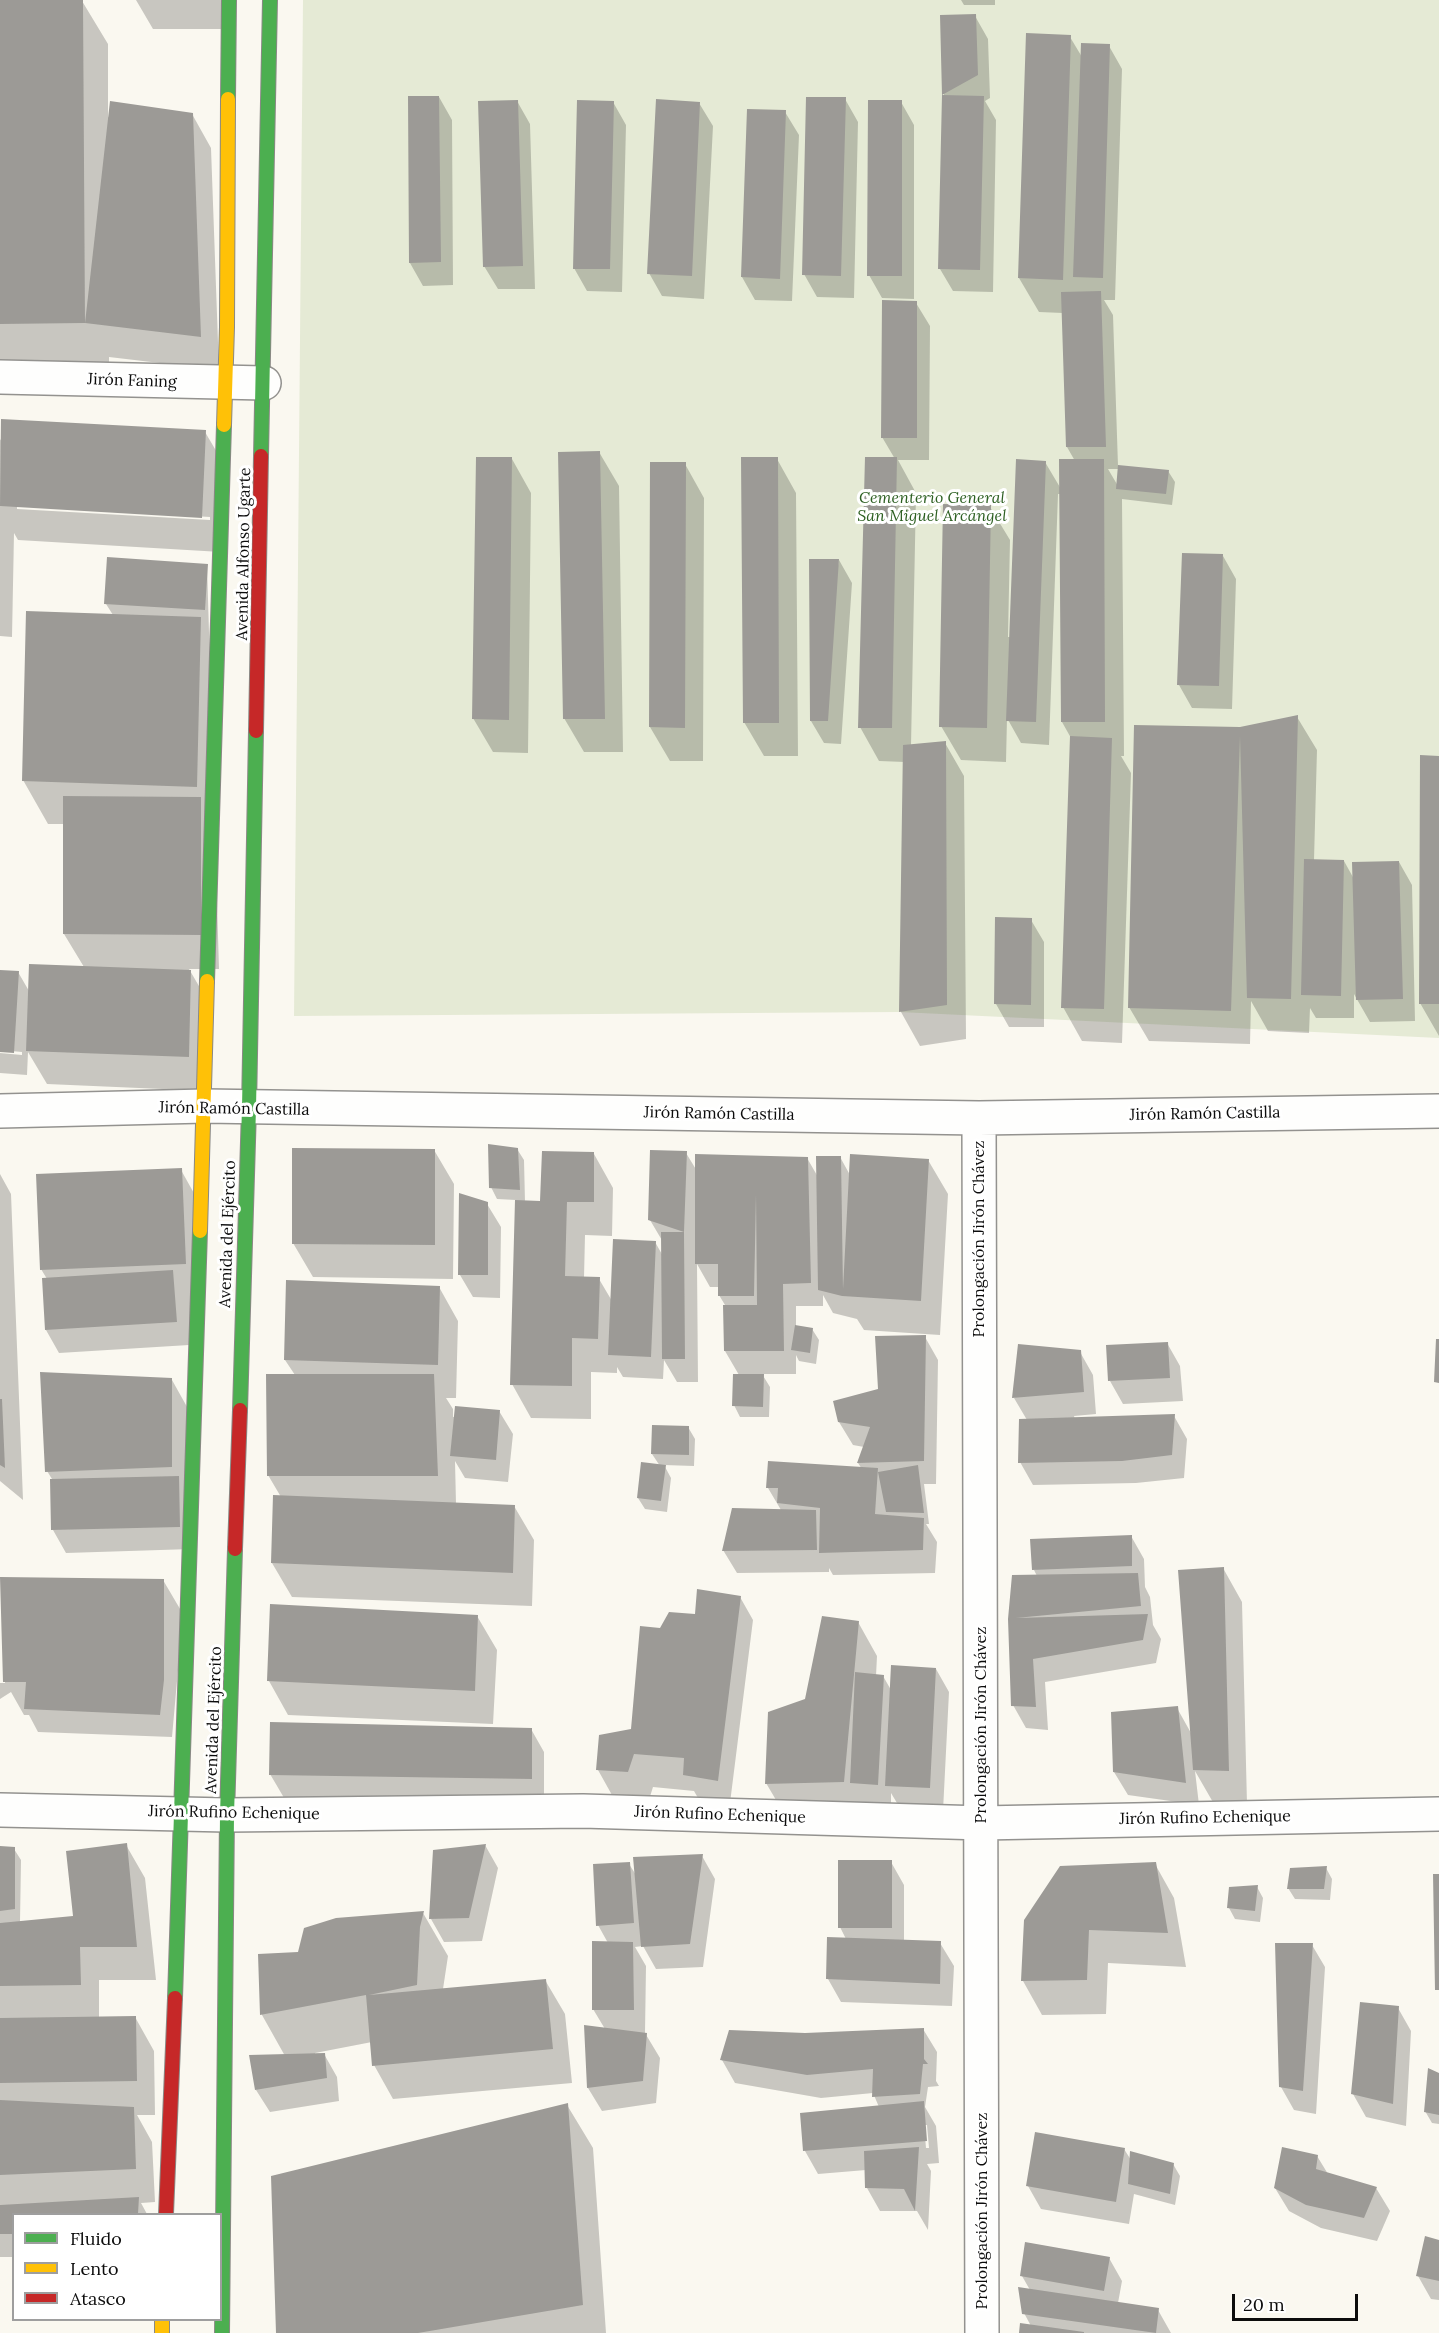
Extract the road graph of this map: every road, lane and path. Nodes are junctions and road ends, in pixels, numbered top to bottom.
1 (229, 0) edge
2 (270, 0) edge
3 (0, 377) edge
4 (264, 382) junction
5 (225, 383) junction
6 (205, 1106) junction
7 (249, 1108) junction
8 (1439, 1111) edge
9 (0, 1112) edge
10 (979, 1118) junction
11 (0, 1810) edge
12 (182, 1813) junction
13 (1439, 1814) edge
14 (227, 1815) junction
15 (982, 1823) junction
16 (166, 2213) edge
17 (222, 2333) edge
18 (982, 2333) edge

1 - 5 main road, Avenida Alfonso Ugarte
2 - 4 main road, Avenida Alfonso Ugarte
3 - 5 street, Jirón Faning
4 - 5 street, Jirón Faning
4 - 7 main road, Avenida Alfonso Ugarte
5 - 6 main road, Avenida Alfonso Ugarte
6 - 7 street, Jirón Ramón Castilla
6 - 9 street, Jirón Ramón Castilla
6 - 12 main road, Avenida del Ejército
7 - 10 street, Jirón Ramón Castilla
7 - 14 main road, Avenida del Ejército
8 - 10 street, Jirón Ramón Castilla
10 - 15 street, Prolongación Jirón Chávez
11 - 12 street, Jirón Rufino Echenique
12 - 14 street, Jirón Rufino Echenique
12 - 16 main road, Avenida del Ejército
13 - 15 street, Jirón Rufino Echenique
14 - 15 street, Jirón Rufino Echenique
14 - 17 main road, Avenida del Ejército
15 - 18 street, Prolongación Jirón Chávez

